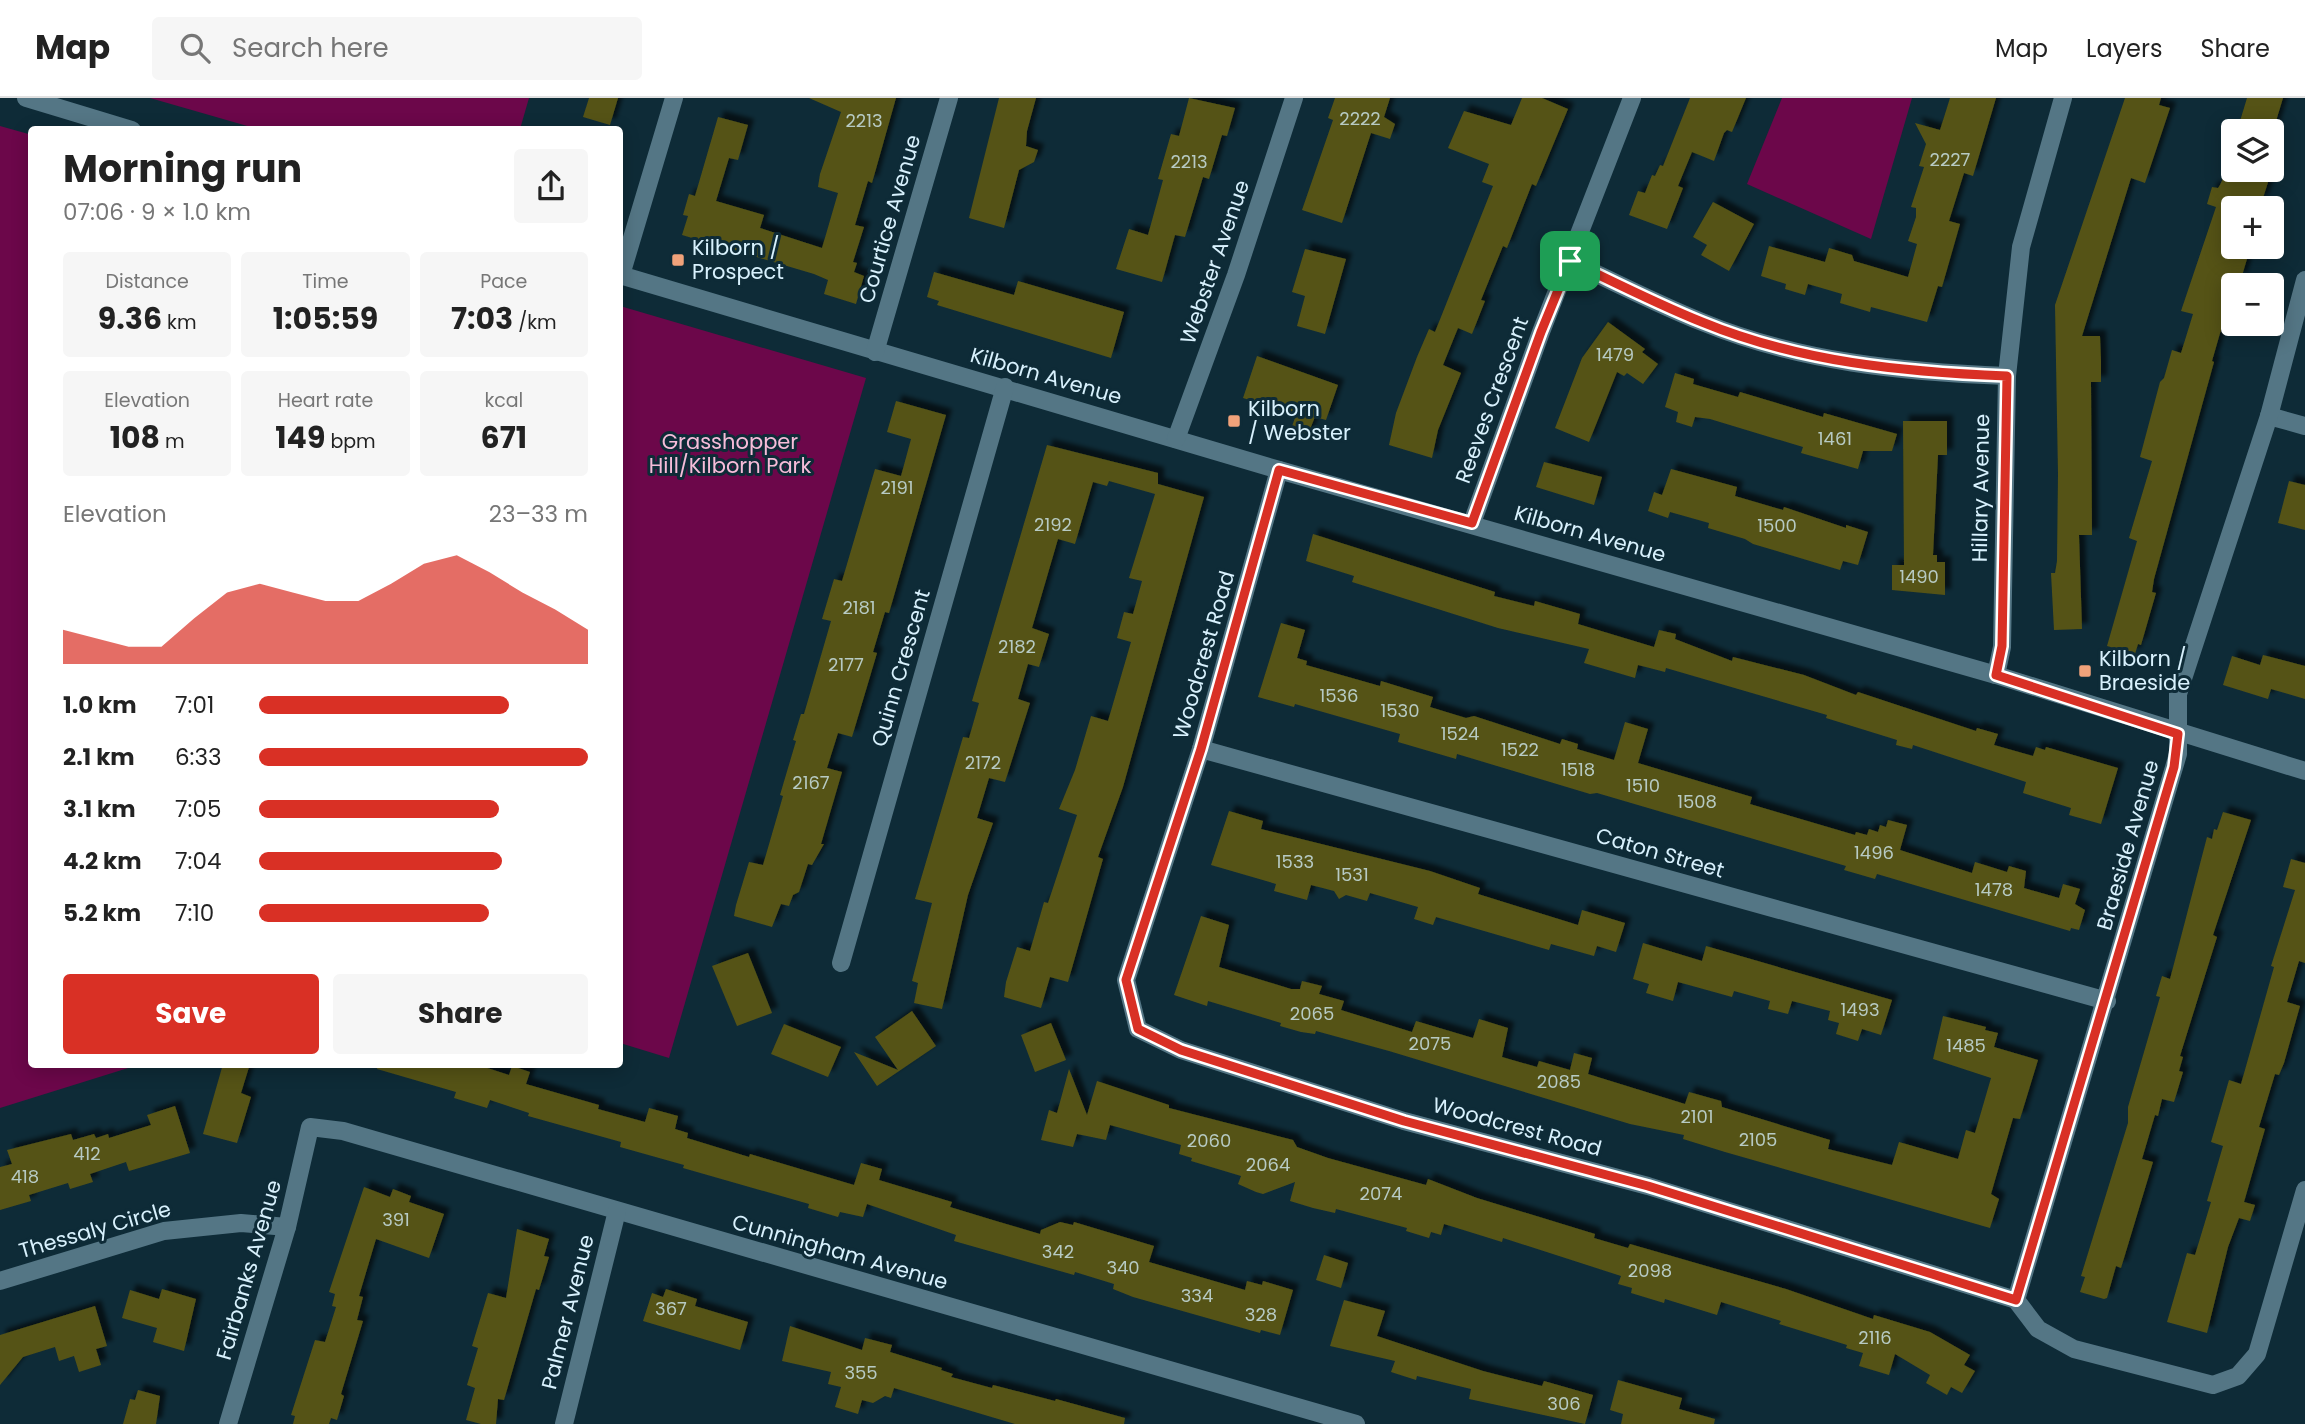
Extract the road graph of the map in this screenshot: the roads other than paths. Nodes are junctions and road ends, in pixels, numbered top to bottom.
1 (26, 98) edge
2 (674, 98) edge
3 (949, 98) edge
4 (1294, 98) edge
5 (1632, 98) edge
6 (2063, 98) edge
7 (119, 126) edge
8 (1570, 261) junction
9 (623, 265) edge
10 (623, 276) edge
11 (2305, 280) edge
12 (875, 352) junction
13 (2007, 376) junction
14 (1005, 387) junction
15 (2269, 416) junction
16 (2305, 426) edge
17 (1176, 439) junction
18 (1279, 470) junction
19 (1472, 523) junction
20 (1996, 675) junction
21 (2178, 734) junction
22 (1201, 749) junction
23 (2305, 771) edge
24 (841, 962) dead end
25 (2107, 1000) junction
26 (310, 1127) joint
27 (2305, 1190) edge
28 (617, 1211) junction
29 (287, 1227) junction
30 (0, 1281) edge
31 (2016, 1300) junction
32 (1311, 1418) edge
33 (228, 1424) edge
34 (564, 1424) edge
35 (1356, 1424) edge

1 - 7 street
2 - 9 street
3 - 12 street, Courtice Avenue
4 - 17 street, Webster Avenue
5 - 8 street, Reeves Crescent
6 - 13 street, Hillary Avenue
8 - 13 street
8 - 19 street, Reeves Crescent
10 - 12 street, Kilborn Avenue
11 - 15 street, Braeside Avenue
12 - 14 street, Kilborn Avenue
13 - 20 street, Hillary Avenue
14 - 17 street, Kilborn Avenue
14 - 24 street, Quinn Crescent
15 - 16 street
15 - 21 street, Braeside Avenue
17 - 18 street, Kilborn Avenue
18 - 19 street, Kilborn Avenue
18 - 22 street, Woodcrest Road
19 - 20 street, Kilborn Avenue
20 - 21 street, Kilborn Avenue
21 - 23 street, Kilborn Avenue
21 - 25 street, Braeside Avenue
22 - 25 street, Caton Street
22 - 31 street, Woodcrest Road
25 - 31 street, Braeside Avenue
26 - 28 street, Cunningham Avenue
26 - 29 street, Fairbanks Avenue
27 - 31 street
28 - 32 street, Cunningham Avenue
28 - 34 street, Palmer Avenue
29 - 30 street, Thessaly Circle
29 - 33 street, Fairbanks Avenue
32 - 35 street, Cunningham Avenue

